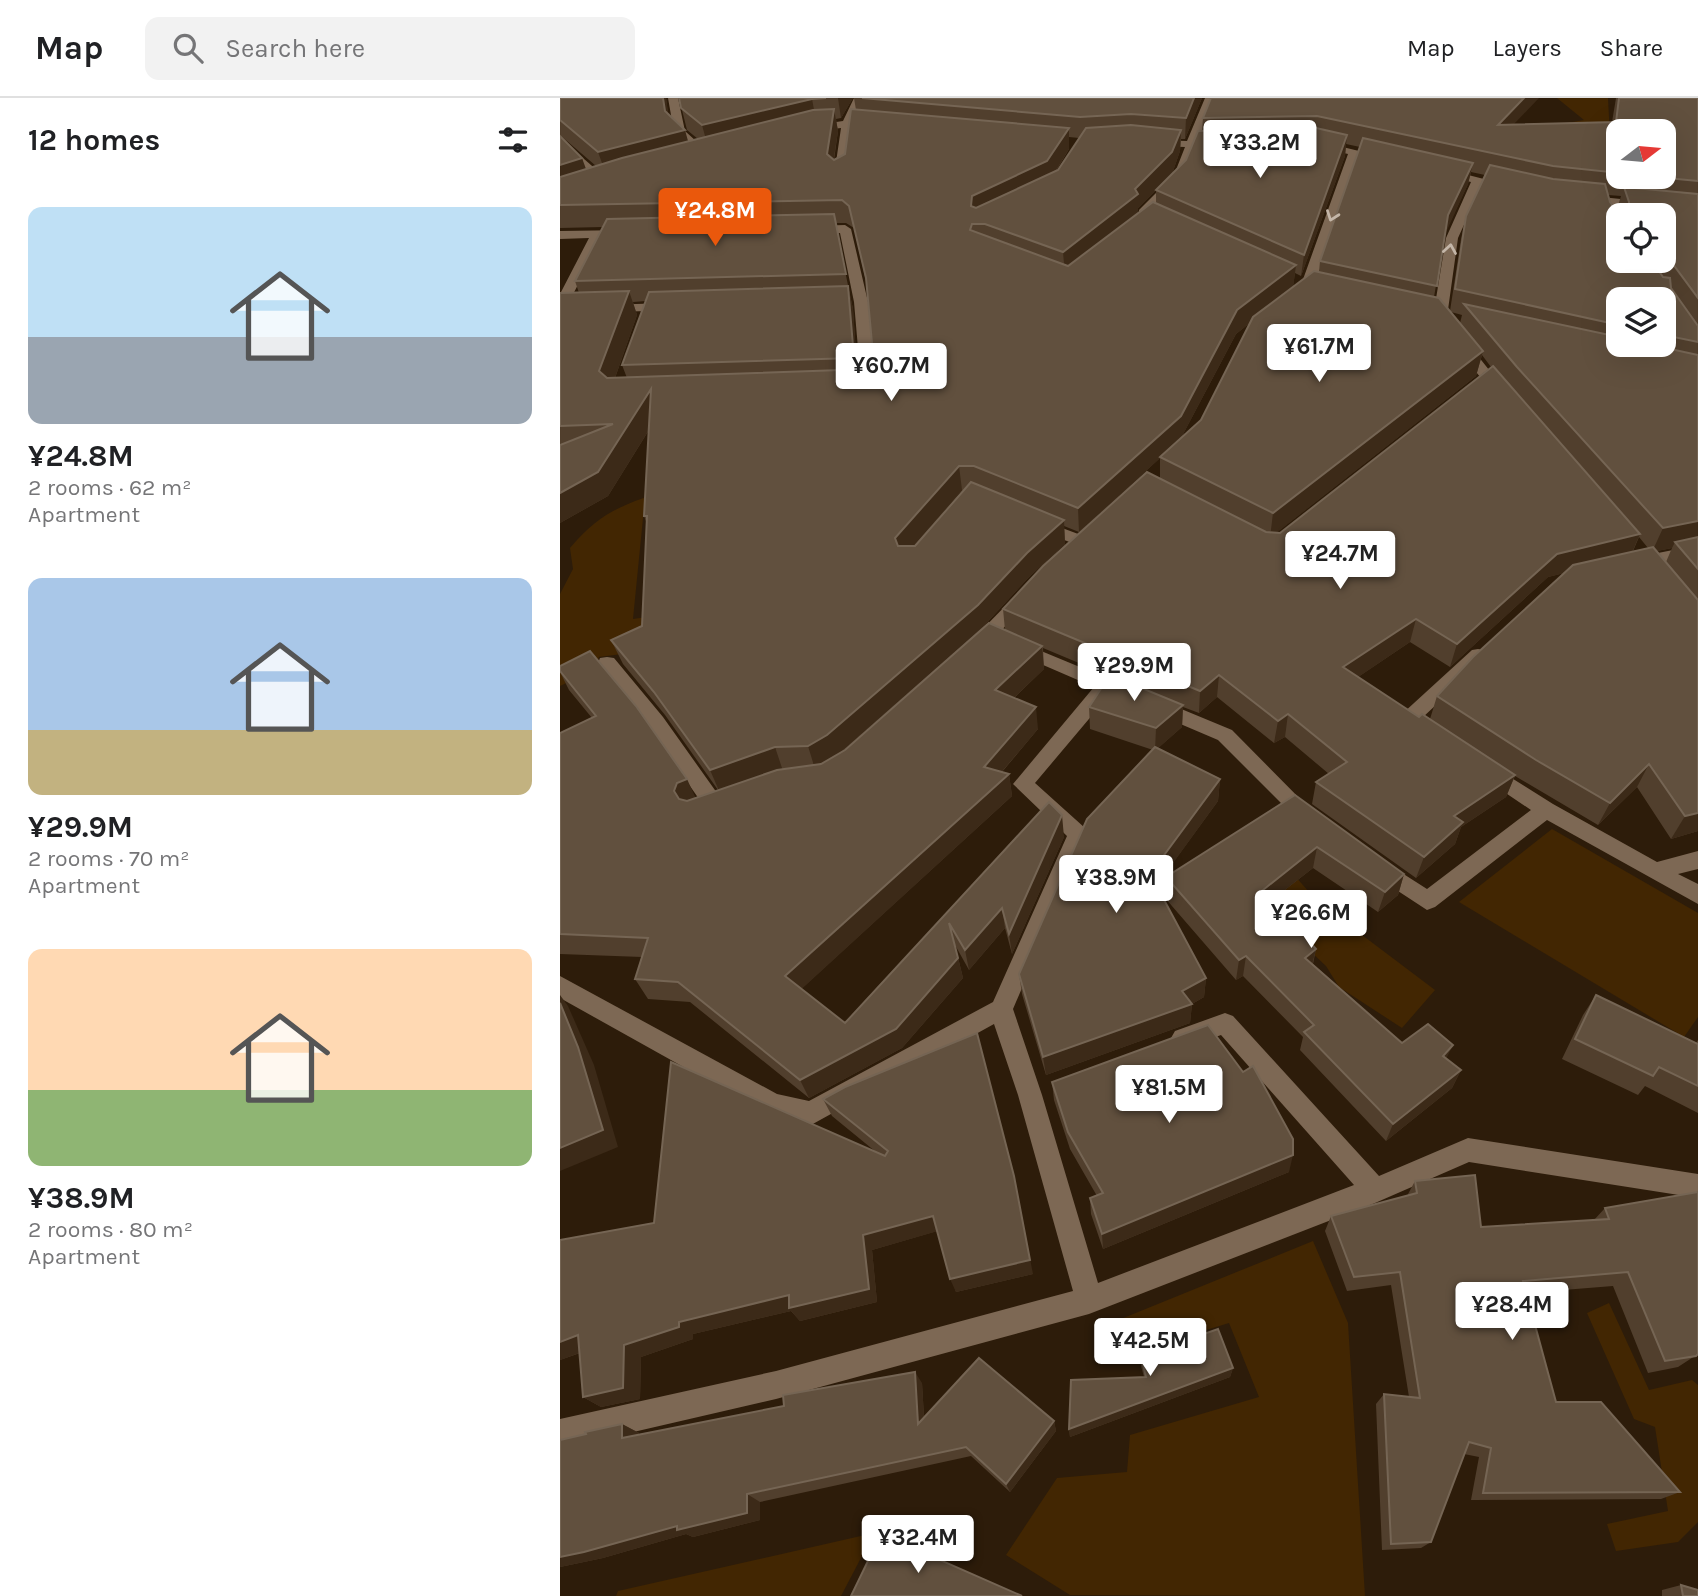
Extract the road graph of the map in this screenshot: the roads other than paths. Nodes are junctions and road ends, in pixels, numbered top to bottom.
1 (673, 98) edge
2 (859, 98) edge
3 (1210, 98) edge
4 (847, 124) junction
5 (888, 127) edge
6 (793, 133) edge
7 (560, 141) edge
8 (1143, 142) edge
9 (1300, 144) edge
10 (1231, 145) edge
11 (1190, 146) junction
12 (718, 152) edge
13 (1354, 152) junction
14 (705, 155) junction
15 (691, 158) edge
16 (1405, 164) edge
17 (1430, 170) edge
18 (840, 176) edge
19 (1478, 181) junction
20 (603, 182) edge
21 (1524, 190) edge
22 (1570, 198) edge
23 (1698, 211) edge
24 (1151, 221) edge
25 (797, 231) edge
26 (598, 234) junction
27 (638, 234) edge
28 (560, 235) edge
29 (1285, 304) edge
30 (689, 307) edge
31 (560, 309) edge
32 (1433, 315) junction
33 (1467, 323) edge
34 (842, 388) edge
35 (1514, 409) edge
36 (1020, 516) edge
37 (1698, 550) edge
38 (1064, 558) edge
39 (1608, 570) edge
40 (1037, 583) edge
41 (989, 635) junction
42 (1488, 646) edge
43 (968, 653) edge
44 (607, 663) dead end
45 (1108, 684) junction
46 (1444, 741) edge
47 (1466, 757) edge
48 (738, 797) edge
49 (1546, 810) junction
50 (1320, 826) edge
51 (1363, 856) edge
52 (1698, 860) edge
53 (1655, 871) junction
54 (1698, 895) edge
55 (560, 986) edge
56 (1001, 1009) junction
57 (1160, 1047) edge
58 (1056, 1085) edge
59 (1030, 1095) junction
60 (1698, 1186) edge
61 (1375, 1190) junction
62 (1089, 1300) junction
63 (560, 1434) edge

1 - 14 street
2 - 4 street
3 - 11 street
4 - 5 street
4 - 6 street
4 - 18 street
7 - 20 street
8 - 11 street
9 - 13 street
10 - 11 street
11 - 24 street
12 - 14 street
13 - 16 street
13 -> 29 street
14 - 15 street
17 - 19 street
19 - 21 street
32 -> 19 street
22 - 23 street
25 - 34 street
26 - 27 street
26 - 28 street
26 - 31 street
30 - 31 street
32 - 33 street
32 - 35 street
36 - 38 street
37 - 39 street
40 - 41 street
41 - 43 street
41 - 45 street
42 - 46 street
44 - 48 street
45 - 50 street
45 - 56 street
47 - 49 street
49 - 51 street
49 - 53 street
52 - 53 street
53 - 54 street
55 - 56 street
56 - 59 street
57 - 61 street
58 - 59 street
59 - 62 street
60 - 61 street
61 - 62 street
62 - 63 street

